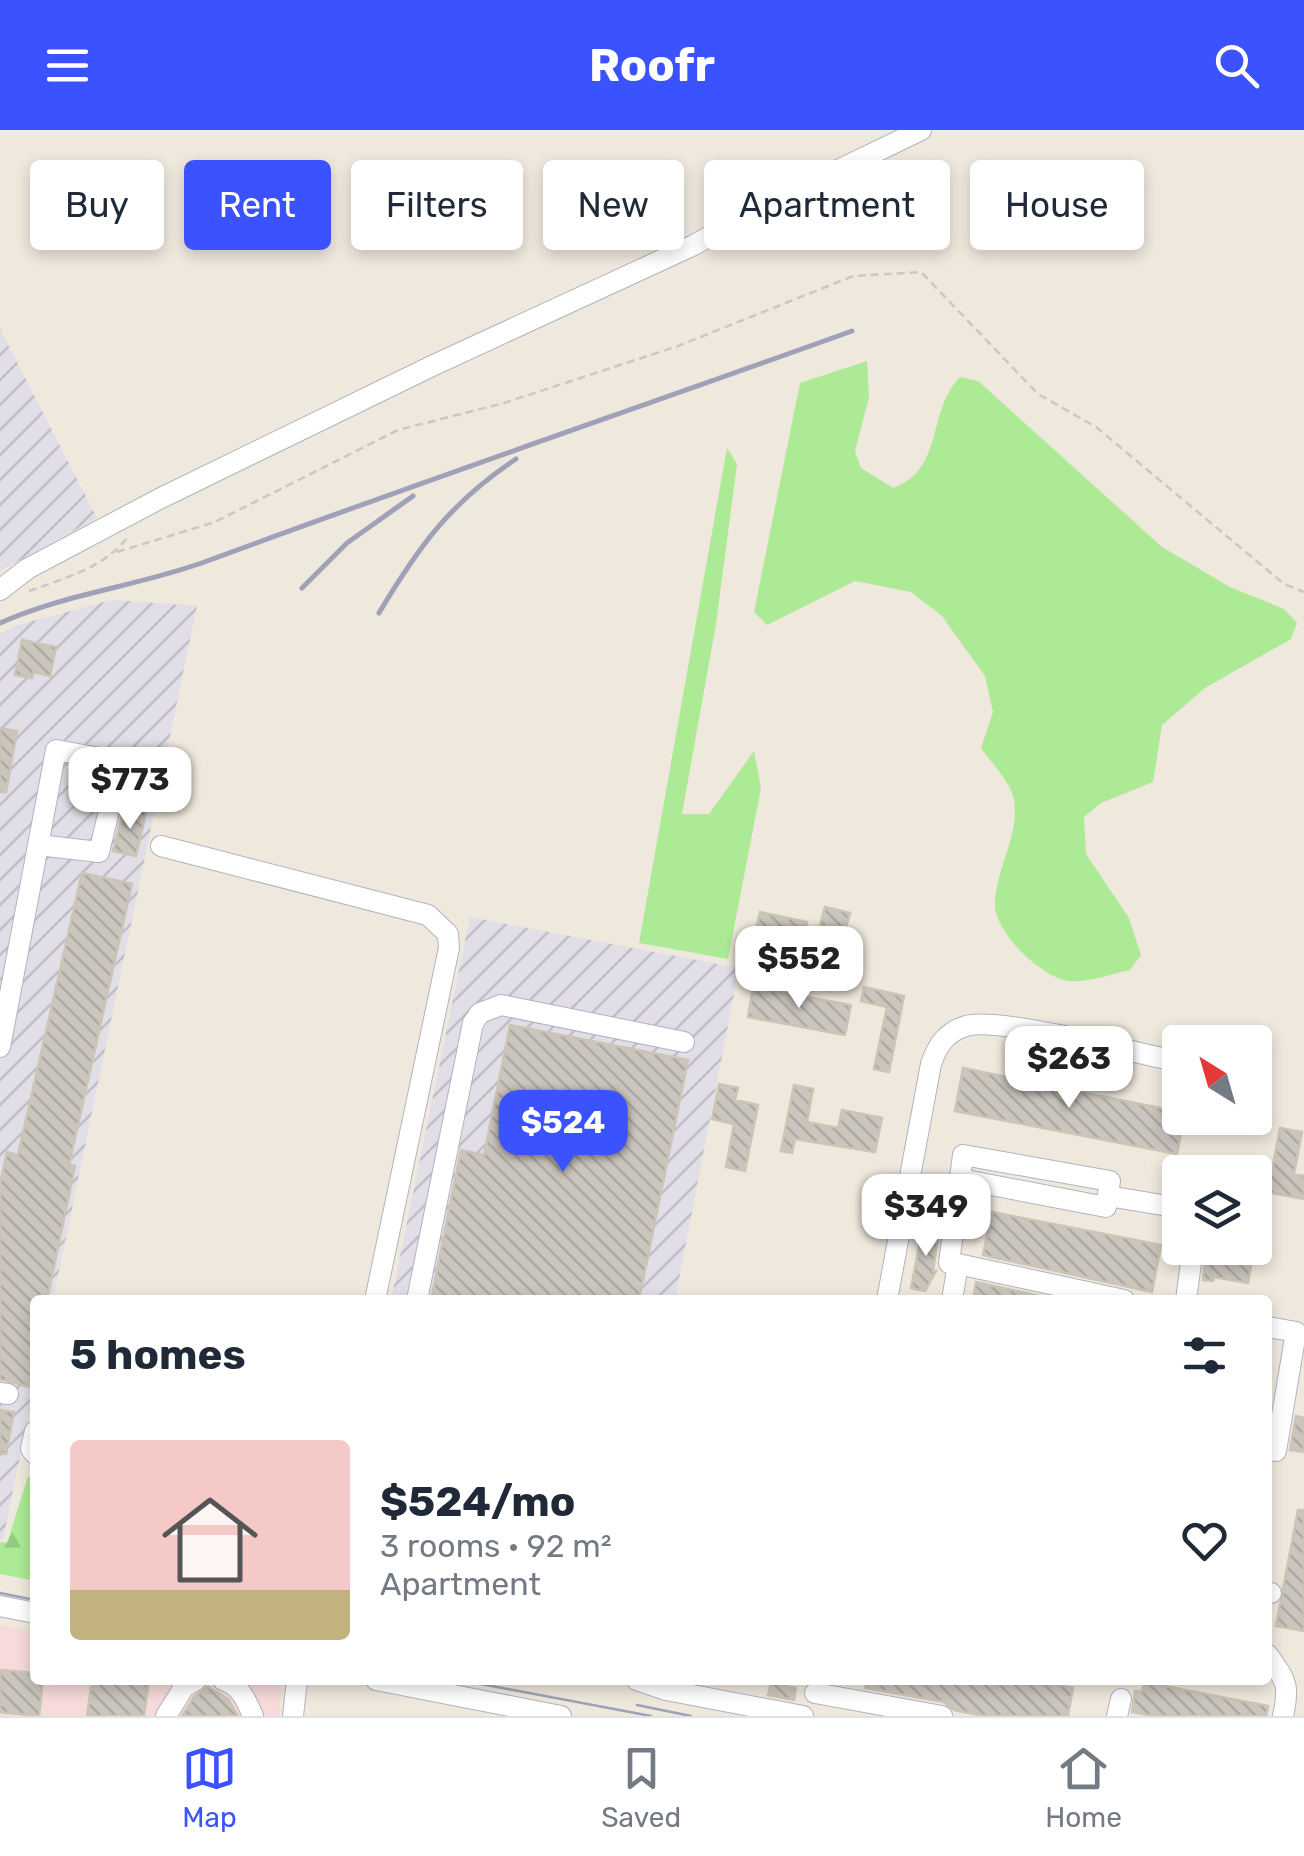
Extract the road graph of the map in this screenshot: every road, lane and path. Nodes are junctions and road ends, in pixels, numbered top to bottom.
1 (921, 130) edge
2 (135, 527) dead end
3 (117, 552) junction
4 (0, 590) edge
5 (30, 591) dead end
6 (1304, 592) edge
7 (38, 845) junction
8 (160, 846) dead end
9 (684, 1042) dead end
10 (0, 1047) edge
11 (1162, 1058) edge
12 (1162, 1205) edge
13 (948, 1262) dead end
14 (1191, 1265) edge
15 (376, 1295) edge
16 (418, 1295) edge
17 (888, 1295) edge
18 (953, 1295) edge
19 (1101, 1295) edge
20 (1187, 1295) edge
21 (1272, 1328) edge
22 (1272, 1450) edge
23 (0, 1606) edge
24 (30, 1612) edge
25 (1272, 1661) edge
26 (187, 1685) edge
27 (235, 1685) edge
28 (296, 1685) edge
29 (402, 1685) edge
30 (652, 1685) edge
31 (816, 1686) edge
32 (166, 1716) edge
33 (253, 1716) edge
34 (293, 1716) edge
35 (561, 1716) edge
36 (807, 1716) edge
37 (942, 1716) edge
38 (1283, 1716) edge

1 - 4 street
2 - 3 path
3 - 5 path
3 - 6 path
7 - 7 street
7 - 10 street
8 - 15 street
9 - 16 street
11 - 17 street
12 - 13 street
14 - 20 street
18 - 19 street
21 - 22 street
23 - 24 street
25 - 38 street
26 - 32 street
27 - 33 street
28 - 34 street
29 - 35 street
30 - 36 street
31 - 36 street
31 - 37 street

